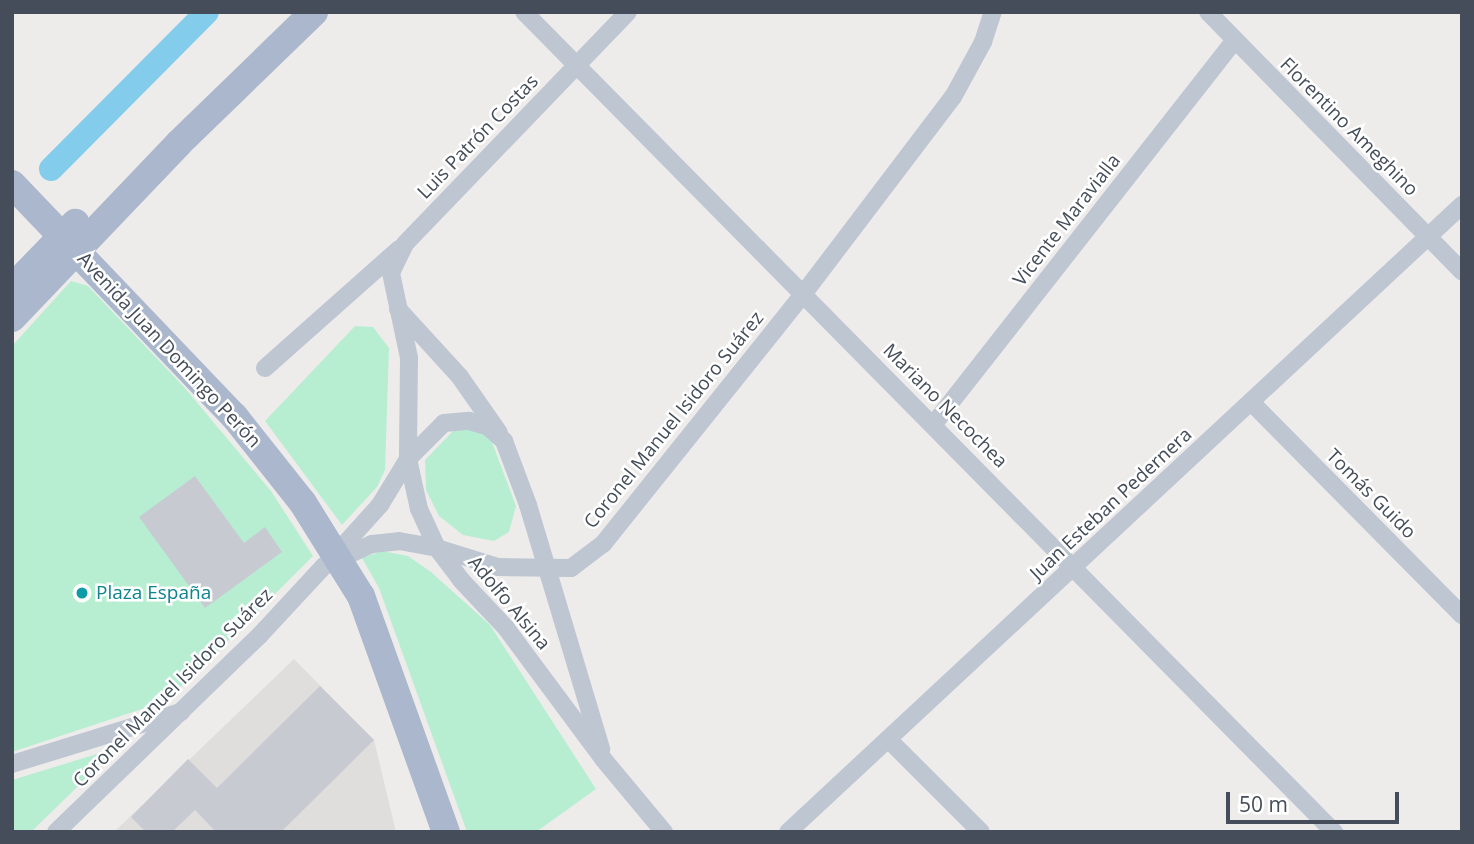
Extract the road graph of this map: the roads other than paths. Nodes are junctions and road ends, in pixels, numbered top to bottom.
1 (299, 12) edge
2 (314, 12) edge
3 (524, 12) edge
4 (628, 12) edge
5 (993, 12) edge
6 (1208, 12) edge
7 (1234, 41) junction
8 (577, 65) junction
9 (12, 184) edge
10 (1462, 205) edge
11 (1427, 237) junction
12 (69, 242) junction
13 (405, 244) junction
14 (1462, 271) edge
15 (12, 288) edge
16 (803, 293) junction
17 (396, 306) junction
18 (12, 318) edge
19 (265, 368) dead end
20 (1251, 402) junction
21 (933, 425) junction
22 (504, 441) junction
23 (408, 459) junction
24 (437, 548) junction
25 (324, 566) junction
26 (1074, 566) junction
27 (548, 569) junction
28 (1462, 615) edge
29 (184, 711) junction
30 (889, 740) junction
31 (604, 760) junction
32 (12, 764) edge
33 (56, 832) edge
34 (446, 832) edge
35 (664, 832) edge
36 (789, 832) edge
37 (981, 832) edge
38 (1334, 832) edge

1 - 12 main road
2 - 12 main road
3 - 8 street, Mariano Necochea
4 - 8 street, Luis Patrón Costas
5 - 16 street, Coronel Manuel Isidoro Suárez
6 - 7 street, Florentino Ameghino
7 - 11 street, Florentino Ameghino
7 - 21 street, Vicente Maravialla
8 - 13 street, Luis Patrón Costas
8 - 16 street, Mariano Necochea
9 - 12 main road, Avenida Juan Domingo Perón
10 - 11 street, Juan Esteban Pedernera
11 - 14 street, Florentino Ameghino
11 - 20 street, Juan Esteban Pedernera
12 - 15 main road
12 - 18 main road
12 - 34 main road, Avenida Juan Domingo Perón, bridge
13 - 17 street, Luis Patrón Costas
13 - 19 street
16 - 21 street, Mariano Necochea
16 - 27 street, Coronel Manuel Isidoro Suárez
17 - 22 street, Adolfo Alsina
17 - 23 street, Adolfo Alsina
20 - 26 street, Juan Esteban Pedernera
20 - 28 street, Tomás Guido
21 - 26 street, Mariano Necochea
22 - 23 street
22 - 27 street, Adolfo Alsina
23 - 24 street, Adolfo Alsina
23 - 25 street
24 - 25 street, Coronel Manuel Isidoro Suárez
24 - 27 street, Coronel Manuel Isidoro Suárez
24 - 31 street, Adolfo Alsina
25 - 29 street, Coronel Manuel Isidoro Suárez
26 - 30 street, Juan Esteban Pedernera
26 - 38 street, Mariano Necochea
27 - 31 street, Adolfo Alsina
29 - 32 street
29 - 33 street, Coronel Manuel Isidoro Suárez
30 - 36 street, Juan Esteban Pedernera
30 - 37 street
31 - 35 street, Adolfo Alsina

